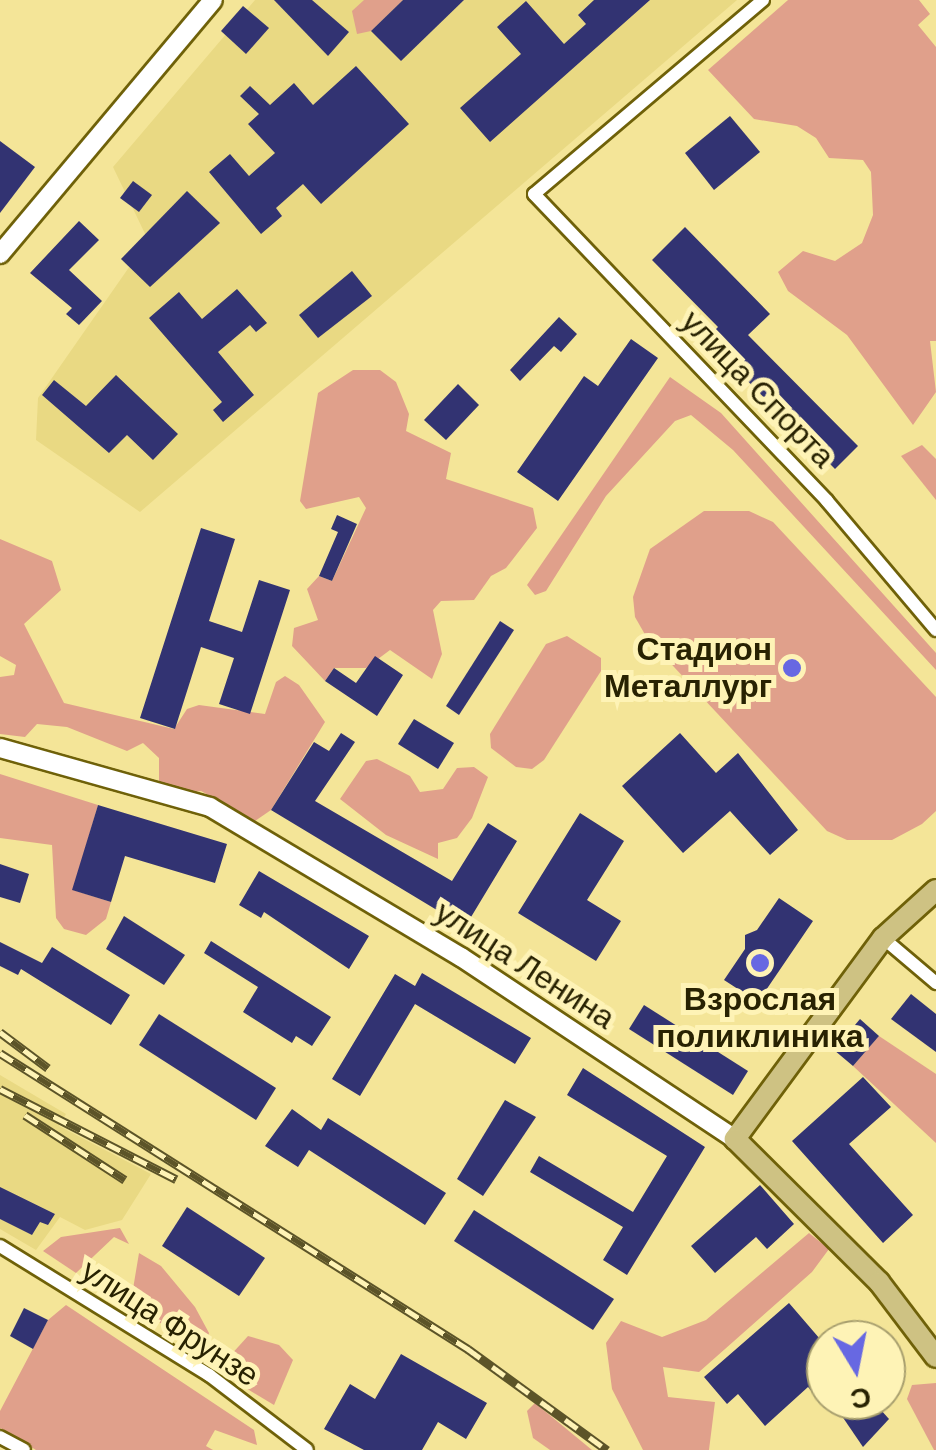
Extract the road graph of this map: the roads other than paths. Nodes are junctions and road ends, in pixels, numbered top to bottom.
1 (212, 0) edge
2 (763, 0) edge
3 (0, 254) edge
4 (936, 630) edge
5 (0, 748) edge
6 (936, 890) edge
7 (883, 938) junction
8 (936, 983) edge
9 (736, 1138) junction
10 (0, 1246) edge
11 (936, 1358) edge
12 (0, 1437) edge
13 (24, 1450) edge
14 (307, 1450) edge

1 - 3 main road
2 - 4 street, улица Спорта
5 - 9 main road, улица Ленина
6 - 7 main road
7 - 8 street
7 - 9 main road
9 - 11 main road, улица Ленина
10 - 14 street, улица Фрунзе
12 - 13 street

